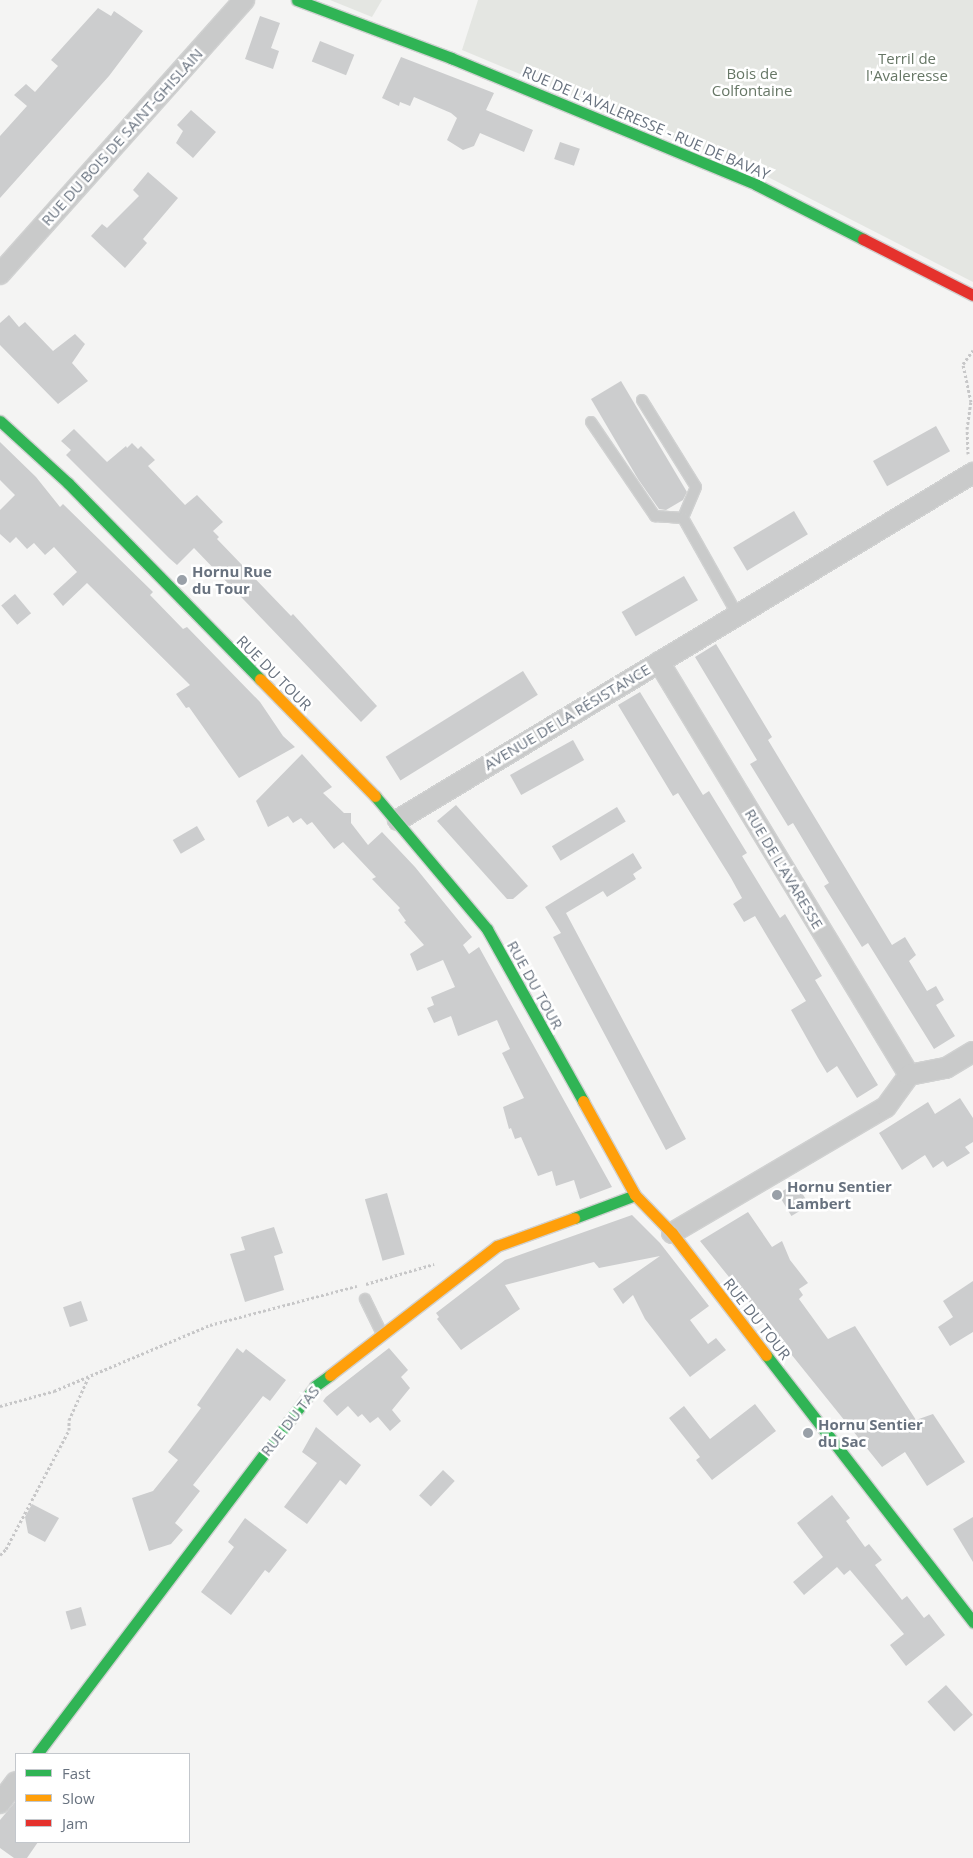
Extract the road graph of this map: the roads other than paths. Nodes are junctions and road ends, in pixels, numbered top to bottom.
1 (244, 0) edge
2 (297, 0) edge
3 (0, 274) edge
4 (973, 295) edge
5 (642, 400) dead end
6 (0, 422) edge
7 (592, 422) dead end
8 (973, 473) edge
9 (683, 518) junction
10 (737, 614) junction
11 (659, 662) junction
12 (398, 820) junction
13 (973, 1052) edge
14 (909, 1076) junction
15 (635, 1195) junction
16 (672, 1233) junction
17 (365, 1299) dead end
18 (382, 1334) junction
19 (973, 1622) edge
20 (38, 1753) edge
21 (15, 1783) edge
22 (0, 1803) edge

1 - 3 street, RUE DU BOIS DE SAINT-GHISLAIN
2 - 4 street, RUE DE L'AVALERESSE - RUE DE BAVAY
5 - 9 lane
6 - 12 street, RUE DU TOUR
7 - 9 lane
8 - 10 street, AVENUE DE LA RÉSISTANCE
9 - 10 lane
10 - 11 street, AVENUE DE LA RÉSISTANCE
11 - 12 street, AVENUE DE LA RÉSISTANCE
11 - 14 street, RUE DE L'AVARESSE
12 - 15 street, RUE DU TOUR
13 - 14 street
14 - 16 street
15 - 16 street, RUE DU TOUR
15 - 18 street, RUE DU TAS
16 - 19 street, RUE DU TOUR
17 - 18 lane
18 - 20 street, RUE DU TAS
21 - 22 street

